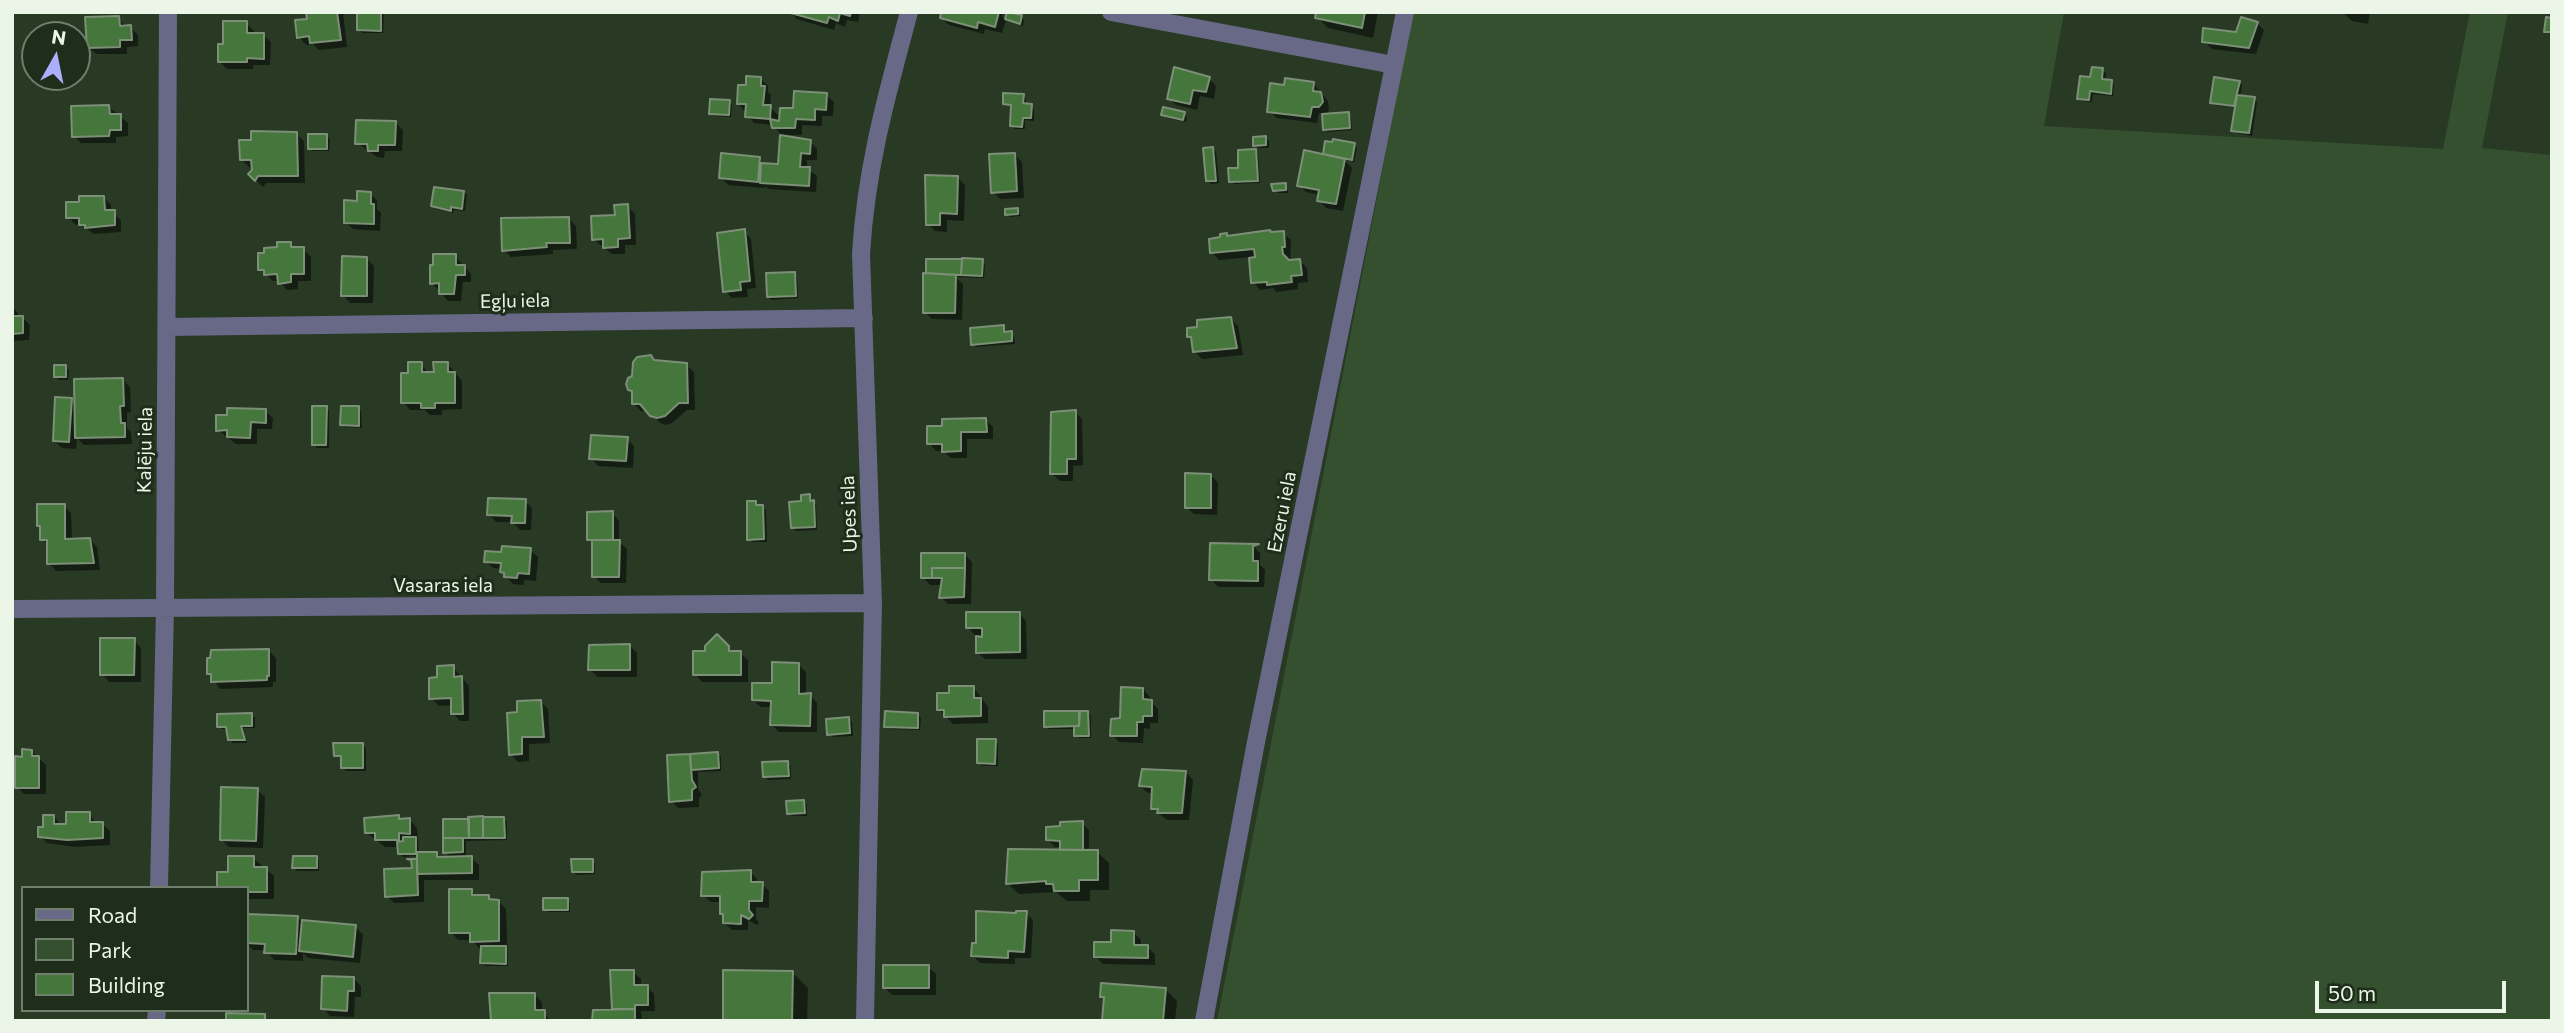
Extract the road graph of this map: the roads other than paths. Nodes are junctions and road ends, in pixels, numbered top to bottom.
1 (168, 12) edge
2 (909, 12) edge
3 (1111, 12) edge
4 (1405, 12) edge
5 (1394, 65) junction
6 (864, 318) junction
7 (167, 327) junction
8 (873, 603) junction
9 (165, 608) junction
10 (12, 609) edge
11 (159, 886) edge
12 (865, 1021) edge
13 (1204, 1021) edge

1 - 7 street, Kalēju iela
2 - 6 street, Upes iela
3 - 5 street
4 - 5 street, Ezeru iela
5 - 13 street, Ezeru iela
6 - 7 street, Egļu iela
6 - 8 street, Upes iela
7 - 9 street, Kalēju iela
8 - 9 street, Vasaras iela
8 - 12 street, Upes iela
9 - 10 street, Vasaras iela
9 - 11 street, Kalēju iela

